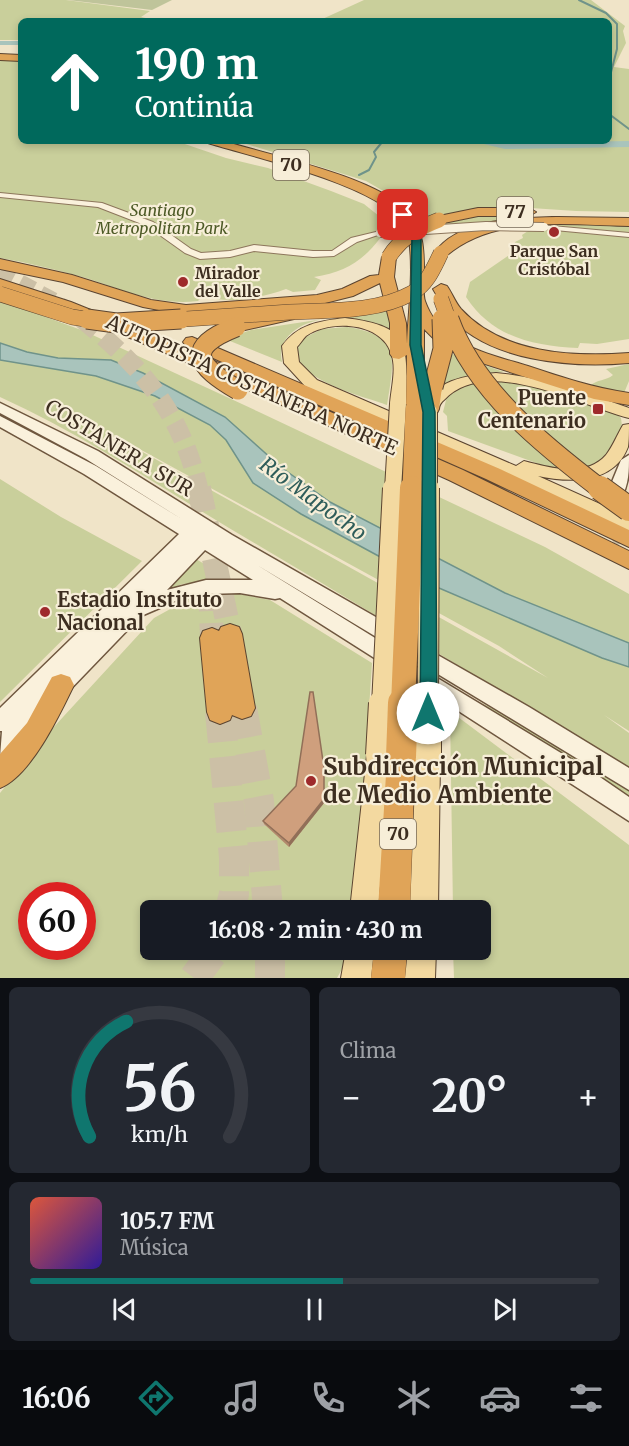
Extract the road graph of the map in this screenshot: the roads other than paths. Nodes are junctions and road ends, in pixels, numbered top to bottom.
1 (0, 57) edge
2 (18, 58) edge
3 (222, 144) edge
4 (0, 195) edge
5 (629, 216) edge
6 (629, 222) edge
7 (479, 232) junction
8 (629, 235) edge
9 (389, 257) junction
10 (0, 265) edge
11 (0, 273) edge
12 (375, 279) junction
13 (0, 284) edge
14 (0, 294) edge
15 (441, 294) junction
16 (416, 296) junction
17 (407, 350) junction
18 (629, 358) edge
19 (311, 383) junction
20 (629, 399) edge
21 (0, 407) edge
22 (420, 409) junction
23 (629, 413) edge
24 (0, 421) edge
25 (629, 429) edge
26 (481, 457) junction
27 (629, 460) edge
28 (615, 494) dead end
29 (629, 508) tunnel mouth
30 (629, 525) tunnel mouth
31 (202, 532) junction
32 (629, 539) tunnel mouth
33 (629, 562) edge
34 (293, 598) junction
35 (124, 619) junction
36 (221, 636) tunnel mouth
37 (61, 685) junction
38 (231, 710) tunnel mouth
39 (0, 722) edge
40 (0, 747) edge
41 (403, 757) junction
42 (0, 775) edge
43 (629, 780) edge
44 (629, 810) edge
45 (367, 900) edge
46 (395, 900) edge
47 (423, 900) edge
48 (390, 960) edge
49 (421, 960) edge
50 (428, 960) edge
51 (388, 978) edge
52 (420, 978) edge
53 (429, 978) edge

1 - 2 highway
3 - 16 highway, 70
4 - 8 street, bridge
5 - 9 highway, 77, bridge
6 - 7 highway, 77
7 - 14 highway, bridge
7 - 15 highway
9 - 12 highway
9 - 17 highway
10 - 12 highway
10 - 19 highway
11 - 32 highway, AUTOPISTA COSTANERA NORTE
12 - 33 highway, bridge
13 - 33 highway, AUTOPISTA COSTANERA NORTE
15 - 18 highway
15 - 22 highway, bridge
15 - 29 highway, bridge
16 - 17 highway, 70
16 - 20 highway
17 - 19 main road
17 - 22 highway
17 - 22 main road
19 - 26 main road
21 - 31 main road, COSTANERA SUR
22 - 23 main road
22 - 41 highway, 70, bridge
24 - 31 main road, COSTANERA SUR
25 - 26 main road
26 - 30 main road
27 - 28 main road
31 - 34 main road
31 - 35 main road
31 - 39 main road
31 - 43 main road
34 - 35 main road
34 - 44 main road
35 - 37 main road
36 - 38 highway
37 - 40 main road
37 - 42 highway
41 - 45 main road
41 - 46 highway, 70
41 - 47 main road
48 - 51 highway
49 - 52 main road
50 - 53 main road

